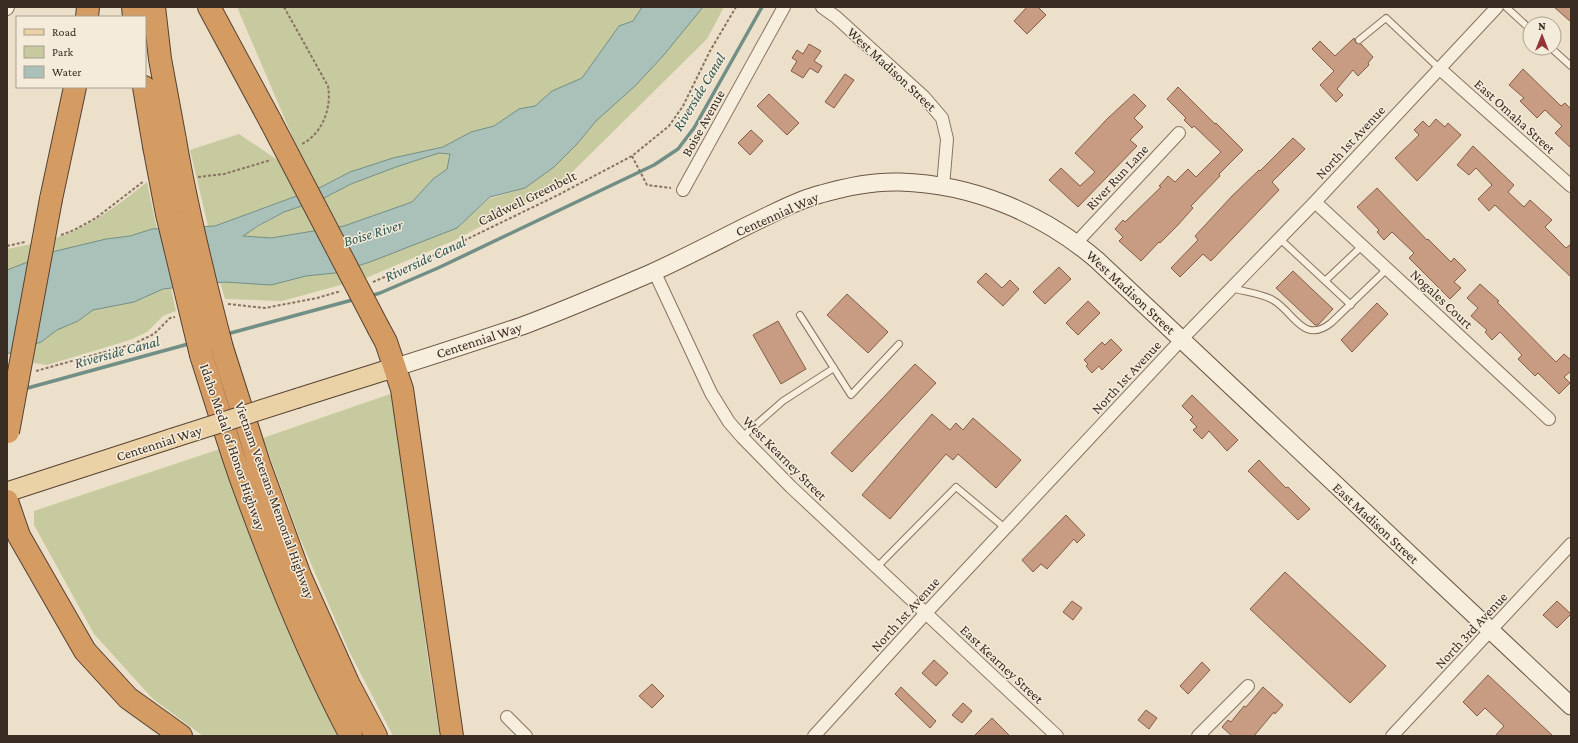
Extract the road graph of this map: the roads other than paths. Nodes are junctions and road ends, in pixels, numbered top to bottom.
1 (154, 7) edge
2 (209, 7) edge
3 (784, 7) edge
4 (822, 7) edge
5 (1497, 7) edge
6 (1506, 7) edge
7 (1522, 22) edge
8 (1359, 40) dead end
9 (1560, 56) edge
10 (1571, 66) edge
11 (1440, 69) junction
12 (75, 88) edge
13 (144, 88) edge
14 (1180, 133) dead end
15 (1571, 186) edge
16 (943, 187) junction
17 (683, 190) road end
18 (1315, 202) junction
19 (1280, 238) junction
20 (1076, 242) junction
21 (1362, 246) junction
22 (1388, 269) junction
23 (654, 271) junction
24 (1326, 281) junction
25 (1232, 288) junction
26 (1351, 305) junction
27 (800, 315) dead end
28 (1181, 340) junction
29 (899, 344) dead end
30 (222, 348) joint
31 (396, 367) junction
32 (834, 368) junction
33 (1549, 419) dead end
34 (7, 435) edge
35 (742, 437) junction
36 (7, 492) edge
37 (7, 500) edge
38 (1005, 528) junction
39 (1571, 544) edge
40 (877, 568) junction
41 (926, 613) junction
42 (1490, 630) junction
43 (1248, 686) dead end
44 (1571, 706) edge
45 (507, 717) dead end
46 (181, 736) edge
47 (351, 736) edge
48 (376, 736) edge
49 (452, 736) edge
50 (526, 736) edge
51 (814, 736) edge
52 (1057, 736) edge
53 (1198, 736) edge
54 (1392, 736) edge

1 - 30 highway, Idaho Medal of Honor Highway, bridge
2 - 31 highway, bridge
3 - 17 street, Boise Avenue
4 - 16 street, West Madison Street
5 - 11 street, North 1st Avenue
6 - 7 lane
8 - 11 lane
9 - 10 lane
11 - 15 street, East Omaha Street
11 - 18 street, North 1st Avenue
12 - 34 highway, bridge
13 - 47 highway, Idaho Medal of Honor Highway, bridge
14 - 20 street, River Run Lane
16 - 20 main road, West Madison Street
16 - 23 main road, Centennial Way
18 - 19 street, North 1st Avenue
18 - 21 street, Nogales Court
19 - 24 lane
19 - 25 street, North 1st Avenue
20 - 28 main road, West Madison Street
21 - 22 street, Nogales Court
21 - 24 lane
22 - 26 lane
22 - 33 street, Nogales Court
23 - 31 main road, Centennial Way
23 - 35 street, West Kearney Street
24 - 26 lane
25 - 26 lane
25 - 28 street, North 1st Avenue
27 - 32 lane
28 - 38 street, North 1st Avenue
28 - 42 main road, East Madison Street
29 - 32 lane
30 - 48 highway, Vietnam Veterans Memorial Highway
31 - 36 main road, Centennial Way, bridge
31 - 49 highway
32 - 35 lane
35 - 40 street, West Kearney Street
37 - 46 highway
38 - 40 lane
38 - 41 street, North 1st Avenue
39 - 42 street, North 3rd Avenue
40 - 41 street, West Kearney Street
41 - 51 street, North 1st Avenue
41 - 52 street, East Kearney Street
42 - 44 main road, East Madison Street
42 - 54 street, North 3rd Avenue
43 - 53 street
45 - 50 street

